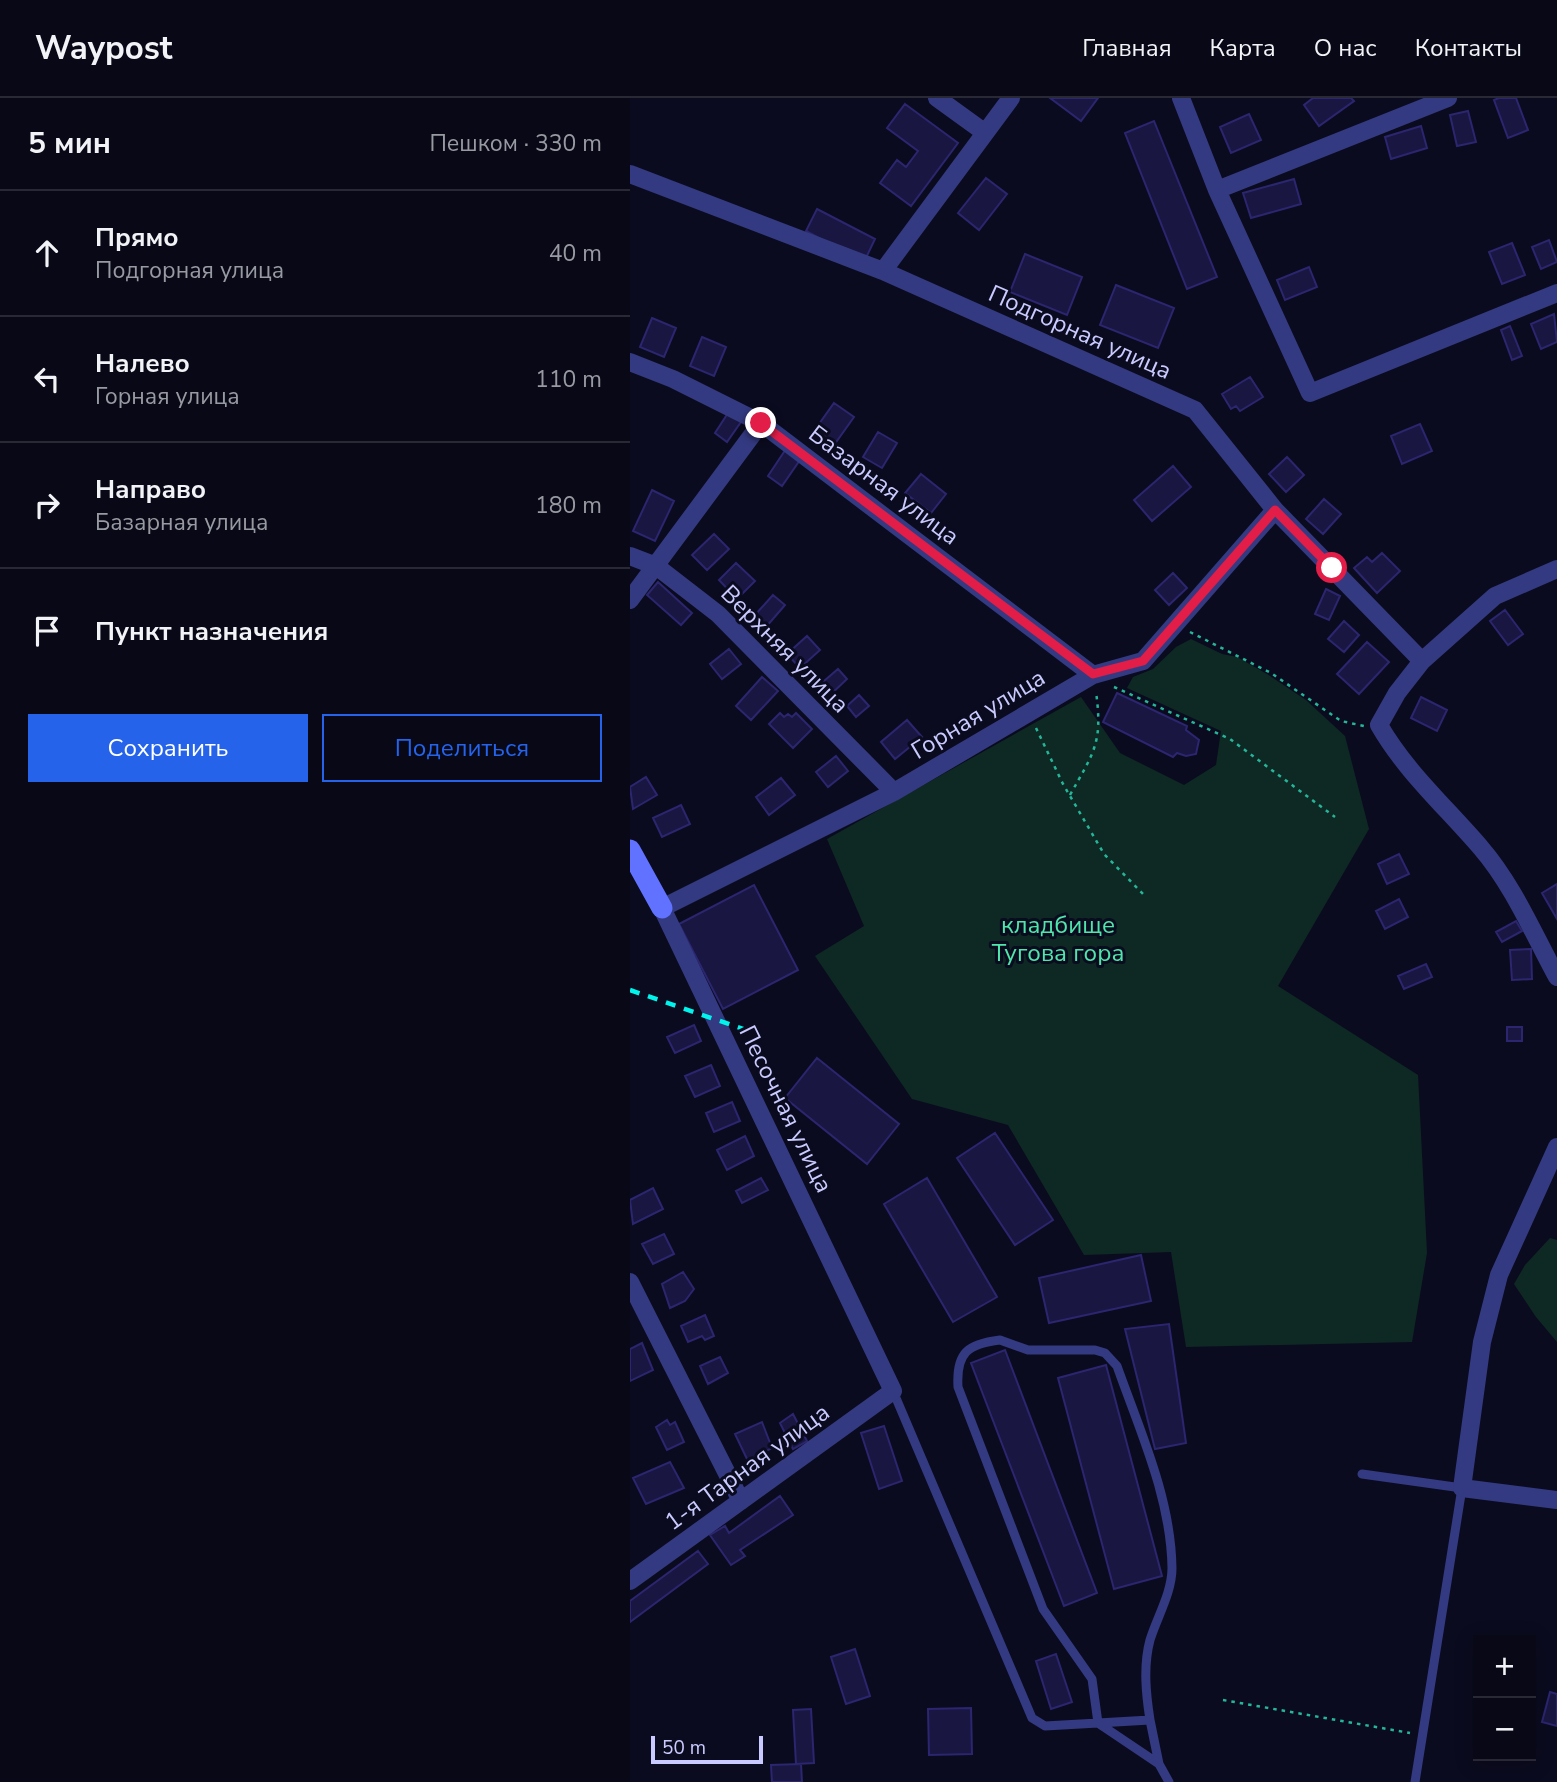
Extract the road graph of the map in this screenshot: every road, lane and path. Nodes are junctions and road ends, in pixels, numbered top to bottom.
1 (937, 98) edge
2 (1011, 98) edge
3 (1181, 98) edge
4 (1448, 98) edge
5 (984, 132) junction
6 (630, 174) edge
7 (1217, 190) junction
8 (883, 271) junction
9 (1557, 293) edge
10 (630, 362) edge
11 (761, 423) junction
12 (1275, 510) junction
13 (630, 556) edge
14 (656, 566) junction
15 (1557, 569) edge
16 (630, 600) edge
17 (1174, 625) junction
18 (1422, 661) junction
19 (1093, 674) junction
20 (1027, 713) junction
21 (1379, 725) junction
22 (894, 792) junction
23 (1070, 795) junction
24 (1335, 817) dead end
25 (630, 850) edge
26 (1146, 897) dead end
27 (662, 908) junction
28 (1557, 977) edge
29 (1557, 1147) edge
30 (630, 1282) edge
31 (893, 1391) junction
32 (1362, 1474) dead end
33 (1462, 1488) junction
34 (1557, 1500) edge
35 (741, 1501) junction
36 (630, 1581) edge
37 (1223, 1700) dead end
38 (1150, 1720) junction
39 (1098, 1723) junction
40 (1424, 1735) junction
41 (1159, 1764) junction
42 (1169, 1782) edge
43 (1415, 1782) edge

1 - 5 street
2 - 5 street
3 - 7 street
4 - 7 street
5 - 8 street
6 - 8 street, Подгорная улица
7 - 9 street
8 - 12 street, Подгорная улица
10 - 11 street, Базарная улица
11 - 14 street
11 - 19 street, Базарная улица
12 - 17 street, Горная улица
12 - 18 street, Подгорная улица
13 - 14 street, Верхняя улица
14 - 16 street
14 - 22 street, Верхняя улица
15 - 18 street
17 - 19 street, Горная улица
17 - 21 path
18 - 21 street
19 - 20 street, Горная улица
19 - 23 path
19 - 24 path
20 - 22 street, Горная улица
20 - 23 path
21 - 28 street
22 - 27 street, Горная улица
23 - 26 path
25 - 27 street, Песочная улица
27 - 31 street, Песочная улица
29 - 33 street
30 - 35 street
31 - 35 street, 1-я Тарная улица
31 - 39 lane
32 - 33 lane
33 - 34 street
33 - 40 lane
35 - 36 street, 1-я Тарная улица
37 - 40 path
38 - 39 lane
38 - 39 lane
38 - 41 lane
39 - 41 lane
40 - 43 lane
41 - 42 lane

